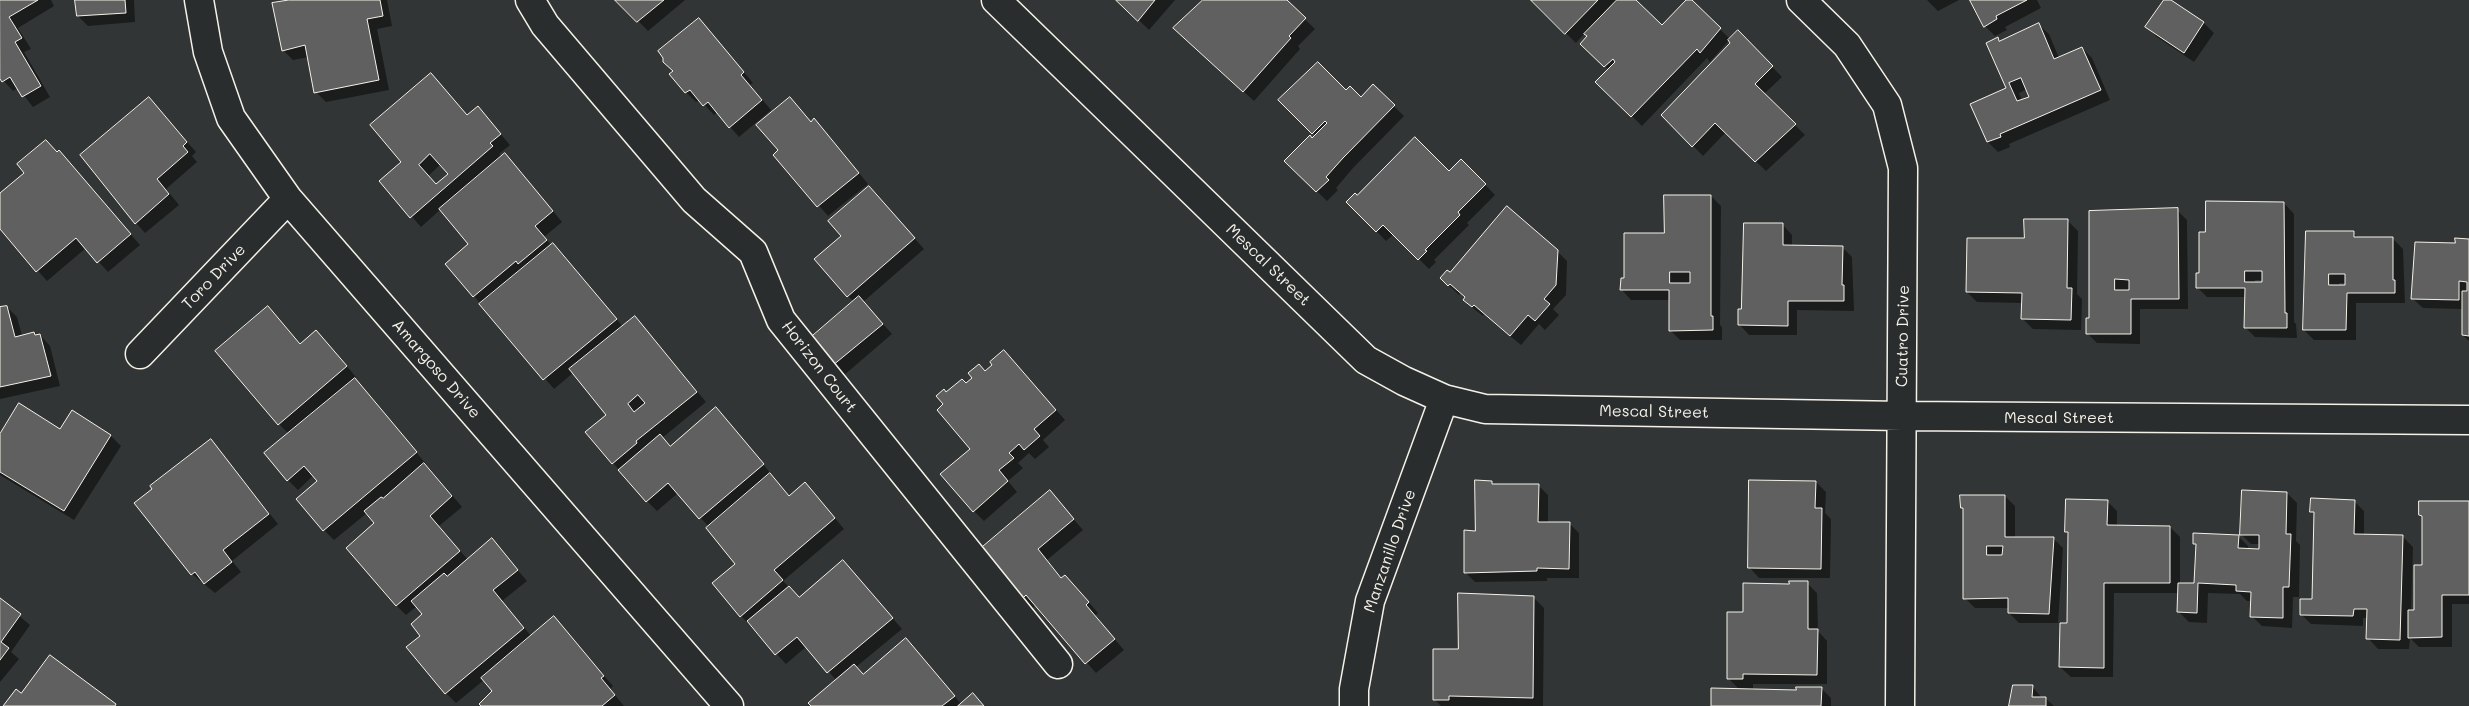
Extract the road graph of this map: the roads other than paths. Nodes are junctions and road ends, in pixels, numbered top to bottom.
1 (199, 0) edge
2 (530, 0) edge
3 (996, 0) edge
4 (1801, 0) edge
5 (288, 199) junction
6 (140, 354) dead end
7 (1444, 399) junction
8 (1902, 416) junction
9 (2469, 420) edge
10 (1058, 664) dead end
11 (729, 706) edge
12 (1354, 706) edge
13 (1900, 706) edge

1 - 5 street, Amargoso Drive
2 - 10 street, Horizon Court
3 - 7 street, Mescal Street
4 - 8 street, Cuatro Drive
5 - 6 street, Toro Drive
5 - 11 street, Amargoso Drive
7 - 8 street, Mescal Street
7 - 12 street, Manzanillo Drive
8 - 9 street, Mescal Street
8 - 13 street, Cuatro Drive

